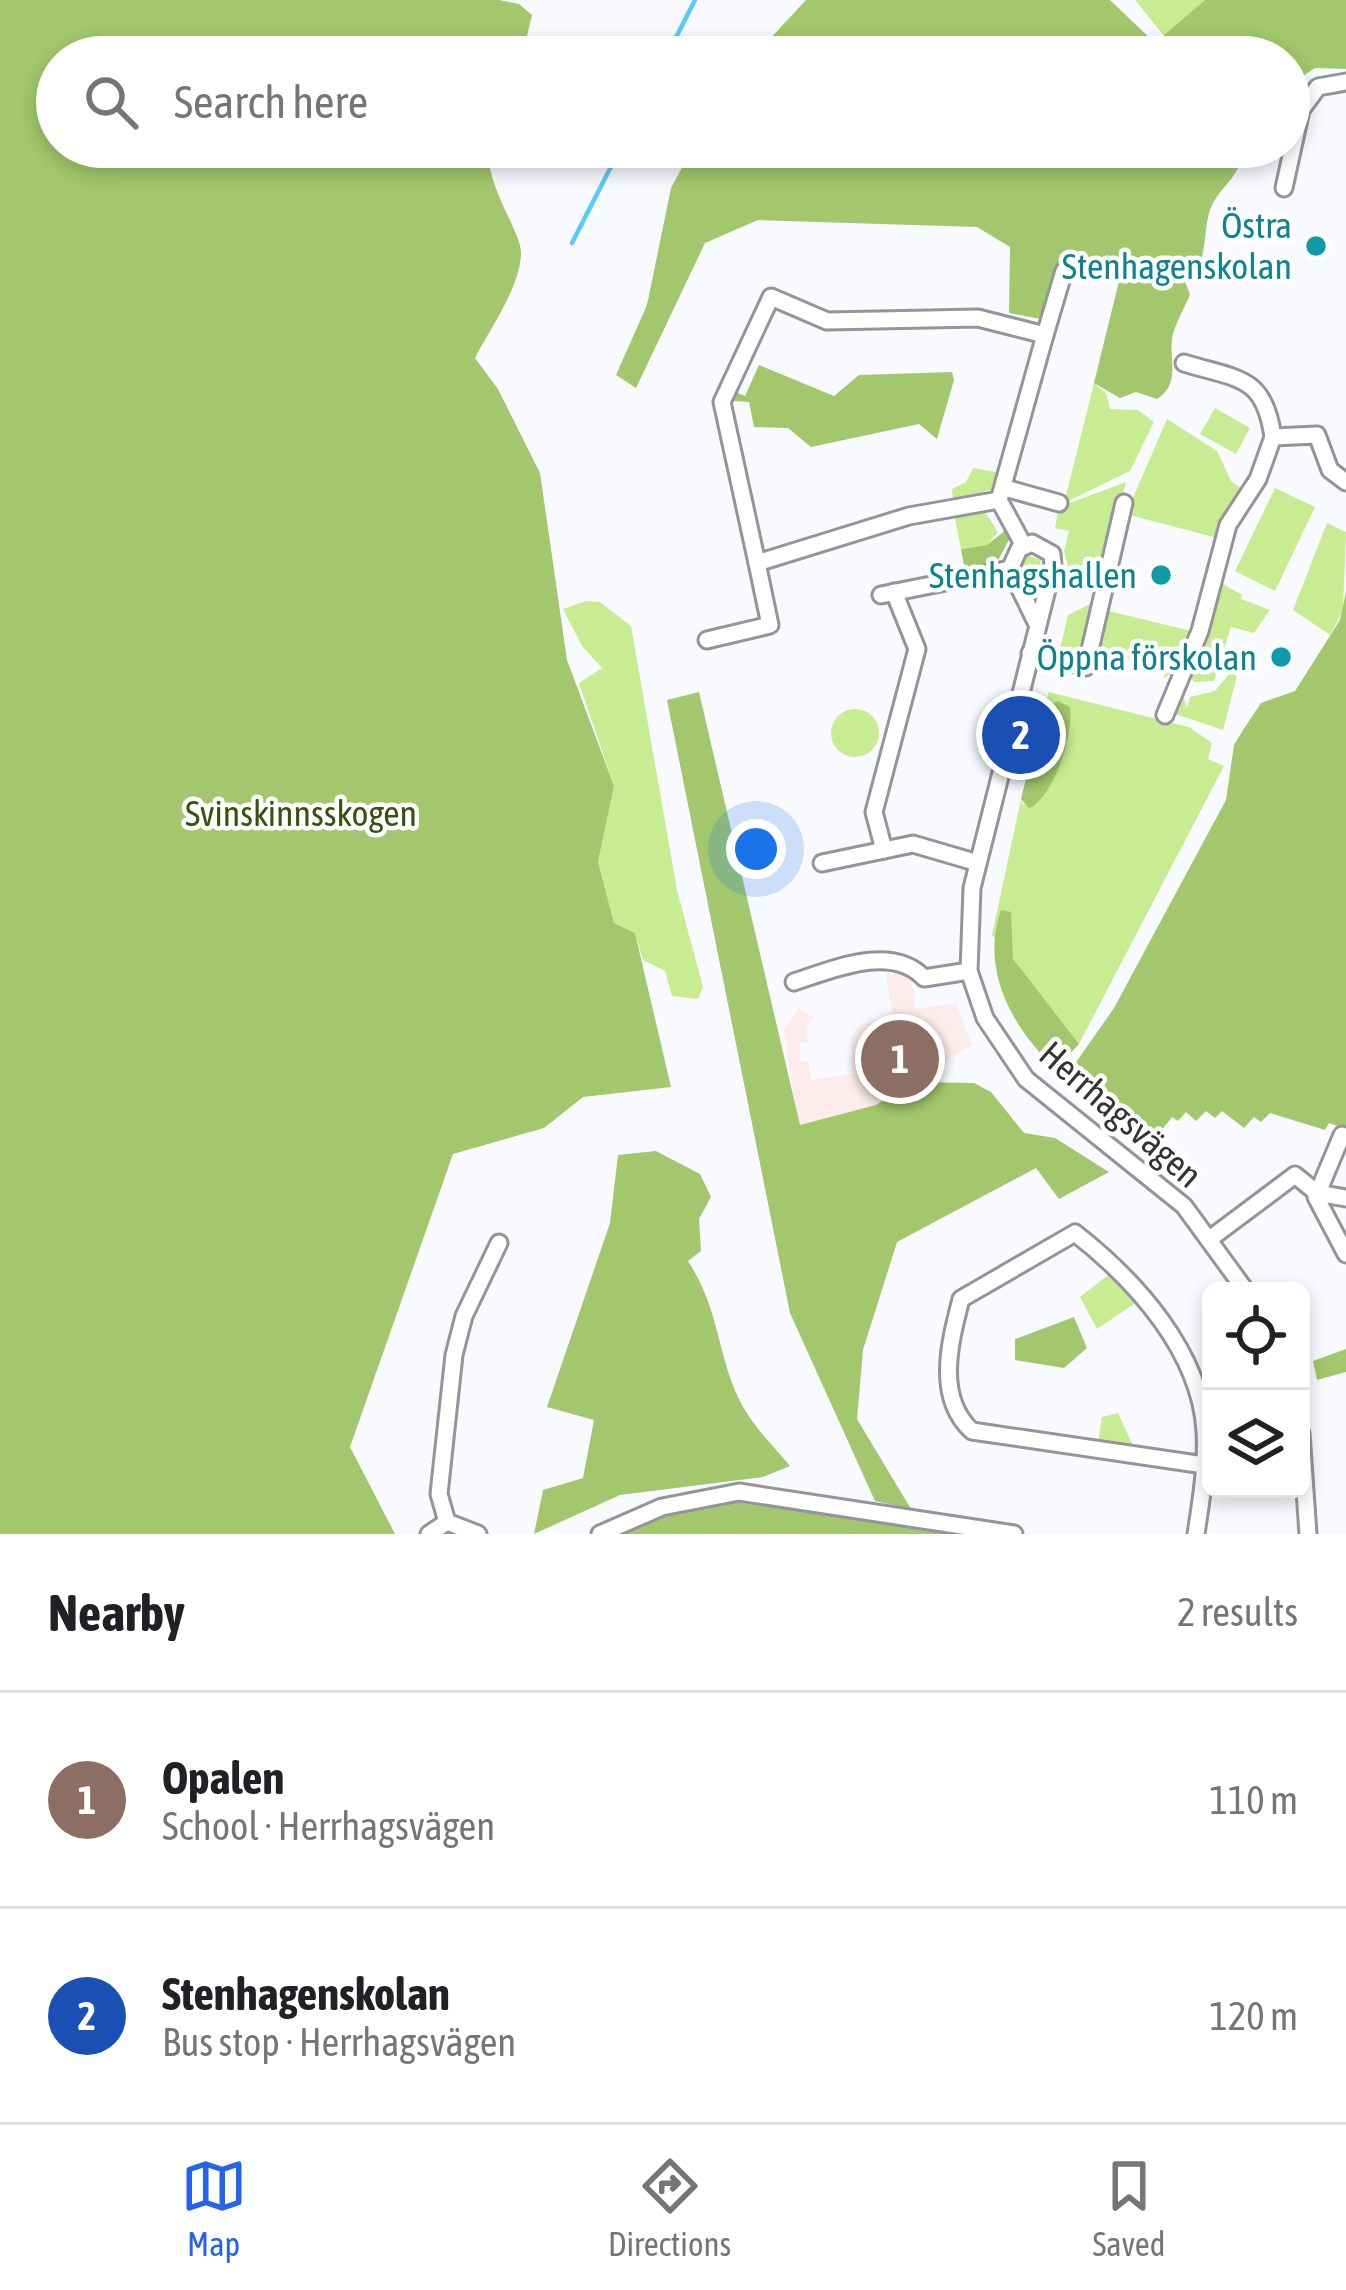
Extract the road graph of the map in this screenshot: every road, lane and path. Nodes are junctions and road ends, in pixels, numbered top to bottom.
1 (1346, 82) edge
2 (1310, 96) edge
3 (1289, 168) edge
4 (1284, 188) dead end
5 (1064, 271) dead end
6 (1045, 335) junction
7 (1184, 363) dead end
8 (1274, 437) junction
9 (1346, 482) edge
10 (1002, 494) junction
11 (1059, 503) dead end
12 (1124, 503) dead end
13 (1024, 546) junction
14 (757, 563) junction
15 (1010, 569) junction
16 (1037, 624) junction
17 (707, 640) dead end
18 (1030, 653) junction
19 (1166, 715) dead end
20 (884, 850) junction
21 (823, 862) dead end
22 (978, 863) junction
23 (969, 970) junction
24 (794, 982) dead end
25 (1342, 1136) dead end
26 (1317, 1193) junction
27 (1346, 1198) edge
28 (1211, 1238) junction
29 (499, 1243) dead end
30 (1344, 1246) edge
31 (1240, 1282) edge
32 (1204, 1466) joint
33 (1202, 1483) edge
34 (1306, 1498) edge
35 (447, 1522) junction
36 (429, 1534) edge
37 (478, 1534) edge
38 (600, 1534) edge
39 (1014, 1534) edge
40 (1196, 1534) edge
41 (1308, 1534) edge

1 - 2 street
3 - 4 street
5 - 6 street
6 - 10 street
6 - 14 street
7 - 8 street
8 - 9 street
8 - 19 street
10 - 11 street
10 - 13 street, Herrhagsvägen
10 - 14 street
12 - 18 street
13 - 15 street
13 - 16 street, Herrhagsvägen
14 - 17 street
15 - 16 street
15 - 20 street
16 - 18 street, Herrhagsvägen
18 - 22 street, Herrhagsvägen
20 - 21 street
20 - 22 street
22 - 23 street, Herrhagsvägen
23 - 24 street
23 - 28 street, Herrhagsvägen
25 - 26 street
26 - 27 street
26 - 28 street
26 - 30 street
28 - 31 street, Herrhagsvägen
29 - 35 street
32 - 32 street
33 - 40 street
34 - 41 street
35 - 36 street
35 - 37 street
38 - 39 street

